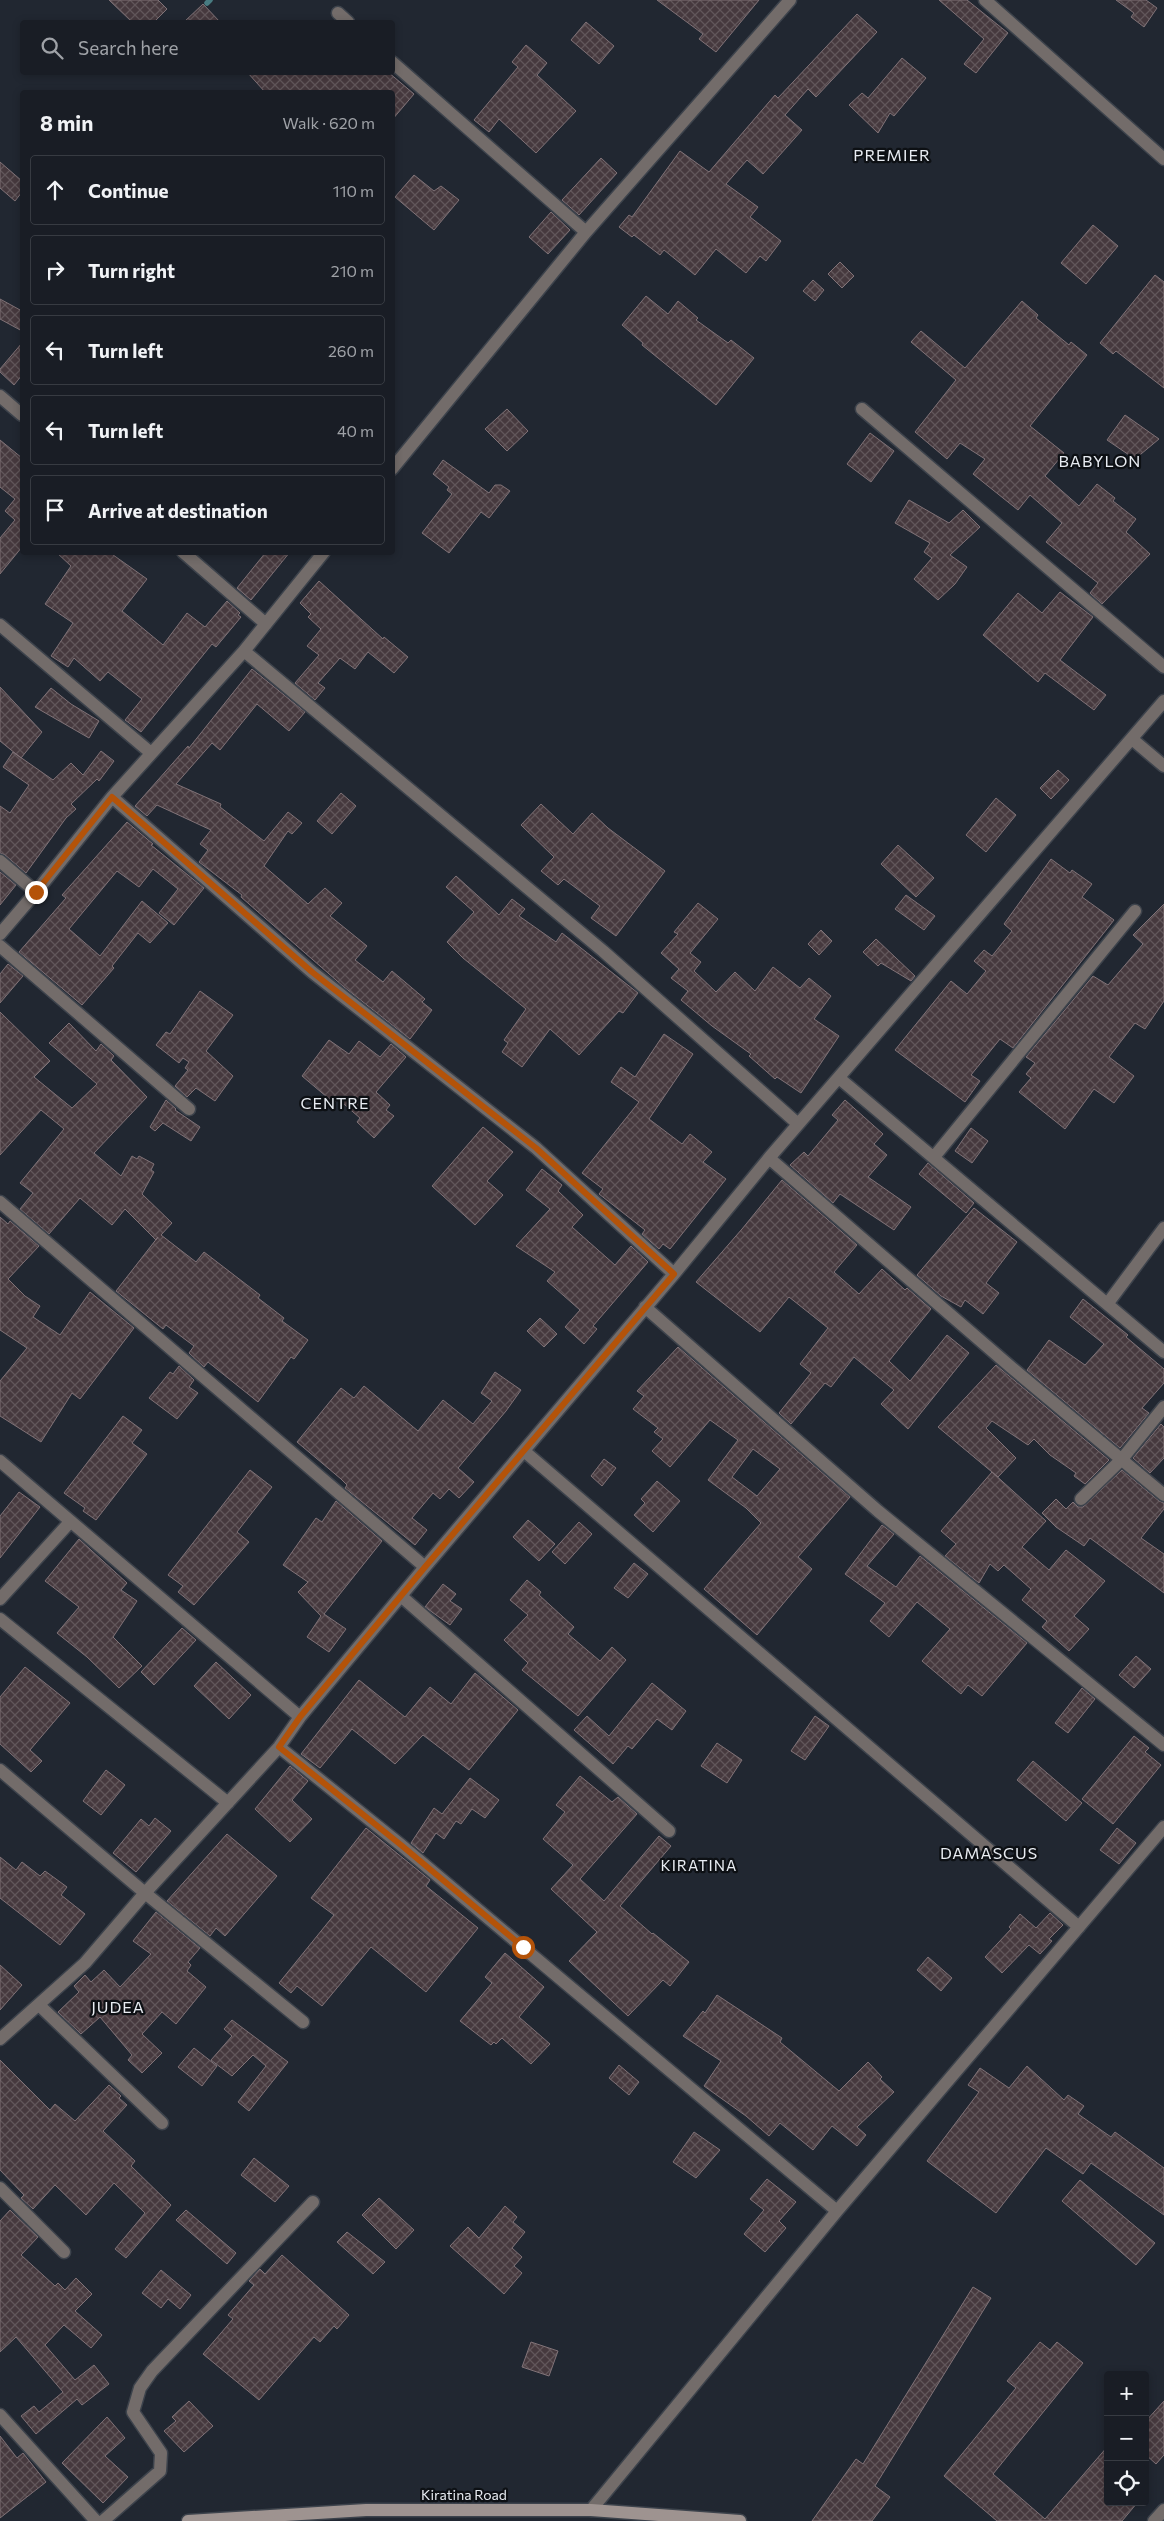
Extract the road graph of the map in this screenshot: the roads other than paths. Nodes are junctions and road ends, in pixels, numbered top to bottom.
1 (790, 0) edge
2 (985, 0) edge
3 (338, 13) dead end
4 (346, 20) edge
5 (395, 65) edge
6 (1164, 159) edge
7 (586, 232) junction
8 (0, 396) edge
9 (862, 409) dead end
10 (20, 413) edge
11 (395, 465) edge
12 (186, 555) edge
13 (322, 555) edge
14 (266, 624) junction
15 (0, 625) edge
16 (244, 651) junction
17 (1164, 667) edge
18 (1164, 701) edge
19 (1132, 739) junction
20 (151, 753) junction
21 (1164, 766) edge
22 (112, 797) junction
23 (0, 861) edge
24 (36, 892) junction
25 (1135, 911) dead end
26 (0, 934) edge
27 (0, 946) edge
28 (839, 1078) junction
29 (189, 1110) dead end
30 (798, 1124) junction
31 (934, 1157) junction
32 (769, 1158) junction
33 (0, 1202) edge
34 (1164, 1228) edge
35 (674, 1274) junction
36 (1108, 1303) junction
37 (646, 1307) junction
38 (1164, 1352) edge
39 (1164, 1407) edge
40 (524, 1451) junction
41 (1122, 1458) junction
42 (0, 1461) edge
43 (1164, 1495) edge
44 (1081, 1500) dead end
45 (70, 1522) junction
46 (425, 1567) junction
47 (401, 1596) junction
48 (0, 1599) edge
49 (0, 1619) edge
50 (300, 1717) junction
51 (1164, 1745) edge
52 (279, 1747) junction
53 (0, 1770) edge
54 (228, 1803) junction
55 (1164, 1827) edge
56 (669, 1831) dead end
57 (145, 1893) junction
58 (1079, 1927) junction
59 (39, 2005) junction
60 (304, 2022) dead end
61 (0, 2038) edge
62 (162, 2123) dead end
63 (0, 2188) edge
64 (313, 2202) dead end
65 (837, 2211) junction
66 (64, 2252) dead end
67 (0, 2415) edge
68 (590, 2510) junction
69 (1164, 2510) edge
70 (96, 2521) edge
71 (103, 2521) edge
72 (188, 2521) edge
73 (740, 2521) edge
74 (1154, 2521) edge

1 - 7 street
2 - 6 street
3 - 4 street
5 - 7 street
7 - 11 street
8 - 10 street
9 - 17 street
12 - 14 street
13 - 14 street
14 - 16 street
15 - 20 street
16 - 20 street
16 - 30 street
18 - 19 street
19 - 21 street
19 - 28 street
20 - 22 street
22 - 24 street
22 - 35 street
23 - 24 street
24 - 26 street
25 - 31 street
27 - 29 street
28 - 30 street
28 - 31 street
30 - 32 street
31 - 36 street
32 - 35 street
32 - 41 street
33 - 46 street
34 - 36 street
35 - 37 street
36 - 38 street
37 - 40 street
37 - 51 street
39 - 41 street
40 - 46 street
40 - 58 street
41 - 43 street
41 - 44 street
42 - 45 street
45 - 48 street
45 - 50 street
46 - 47 street
47 - 50 street
47 - 56 street
49 - 54 street
50 - 52 street
52 - 54 street
52 - 65 street
53 - 57 street
54 - 57 street
55 - 58 street
57 - 59 street
57 - 60 street
58 - 65 street
59 - 61 street
59 - 62 street
63 - 66 street
64 - 71 street
65 - 68 street
67 - 70 street
68 - 72 street, Kiratina Road
68 - 73 street, Kiratina Road
69 - 74 street

